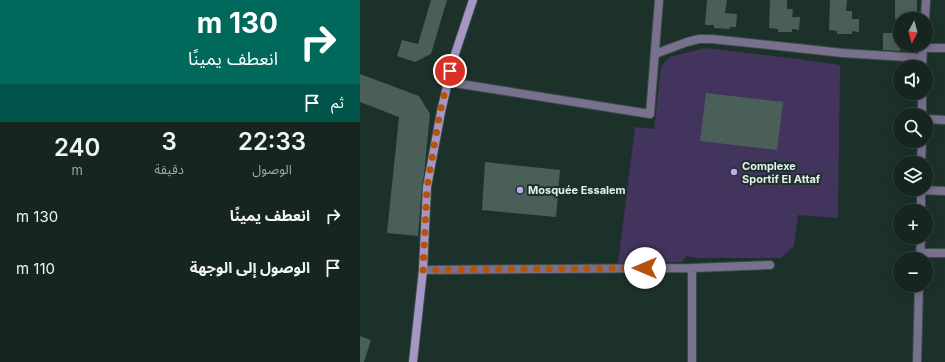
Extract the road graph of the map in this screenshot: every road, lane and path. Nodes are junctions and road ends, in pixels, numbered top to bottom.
1 (473, 0) edge
2 (659, 0) edge
3 (926, 0) edge
4 (925, 12) edge
5 (933, 47) edge
6 (945, 48) edge
7 (922, 52) edge
8 (654, 54) junction
9 (922, 58) joint
10 (448, 82) junction
11 (933, 119) edge
12 (945, 120) edge
13 (933, 190) edge
14 (945, 191) edge
15 (945, 253) edge
16 (933, 254) edge
17 (770, 265) dead end
18 (692, 268) junction
19 (423, 270) junction
20 (920, 292) edge
21 (412, 362) edge
22 (692, 362) edge
23 (917, 362) edge

1 - 10 main road
2 - 8 street
3 - 4 street
5 - 6 street
7 - 9 street
8 - 9 street
8 - 10 street
10 - 19 main road
11 - 12 street
13 - 14 street
15 - 16 street
17 - 18 street
18 - 19 street
18 - 22 street
19 - 21 main road
20 - 23 street

